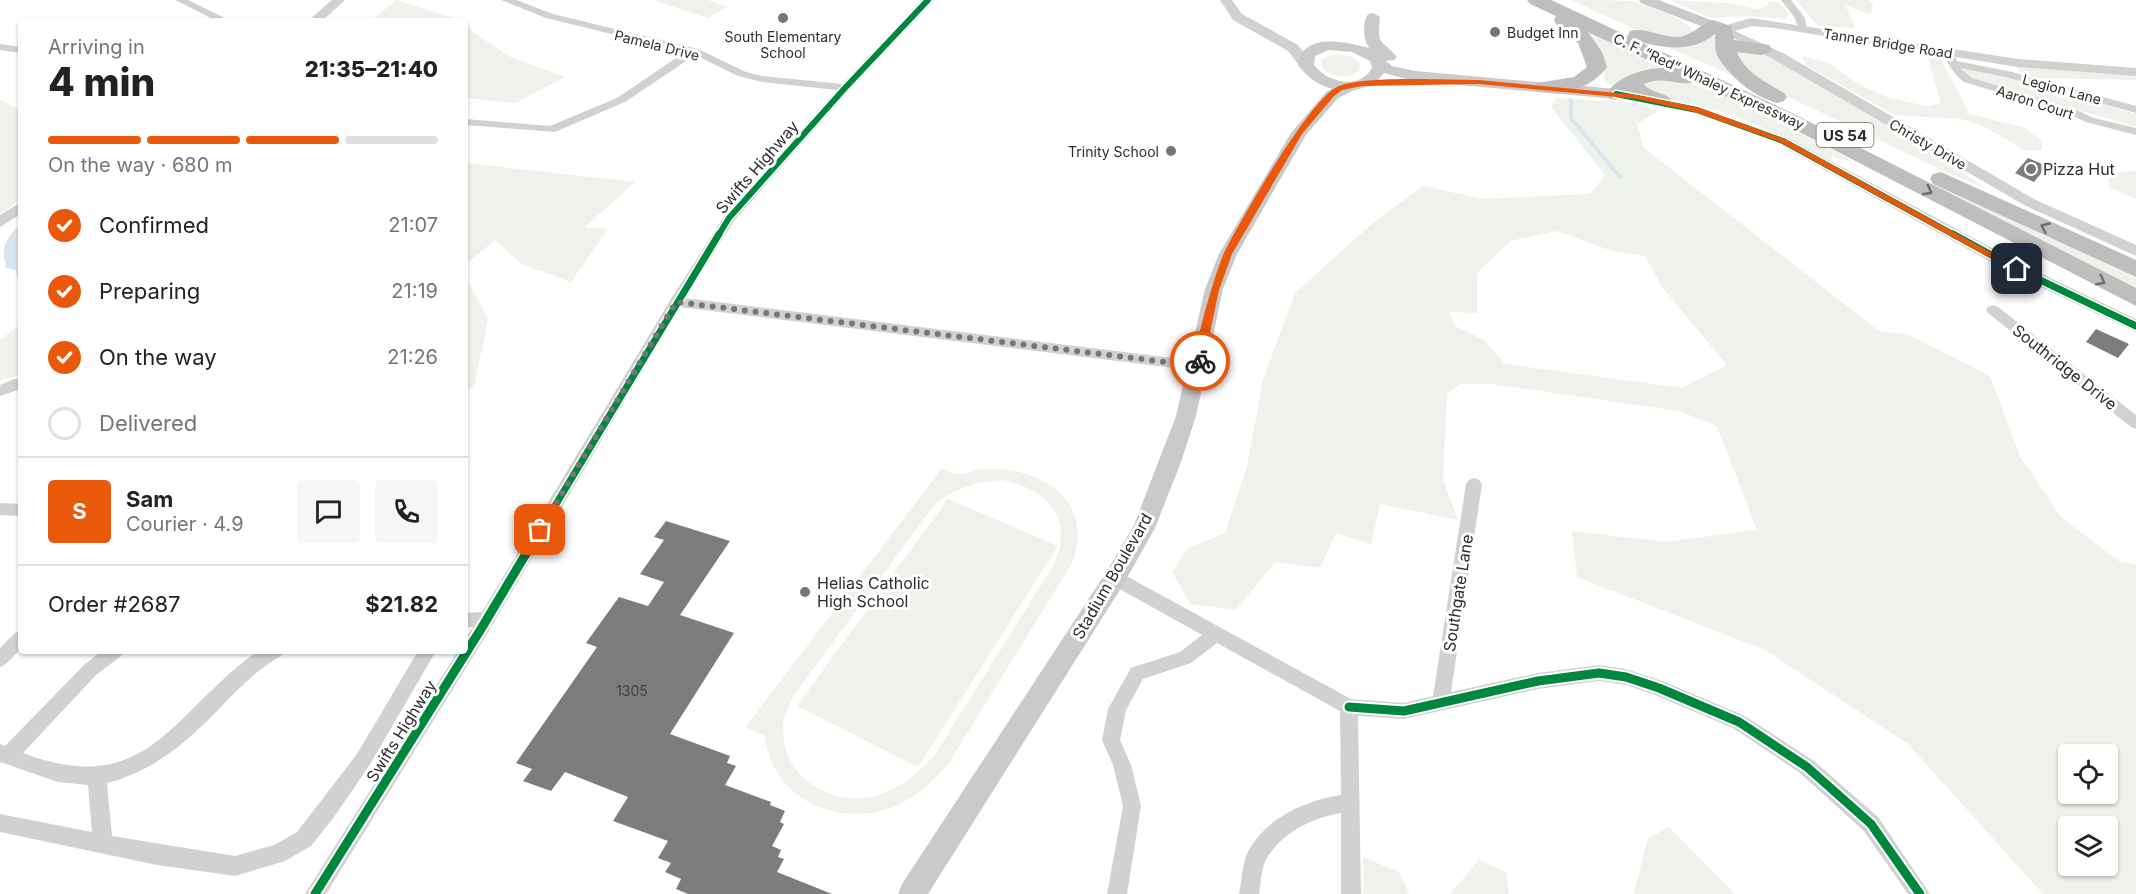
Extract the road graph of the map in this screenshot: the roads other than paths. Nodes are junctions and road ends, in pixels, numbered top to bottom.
1 (180, 0) edge
2 (339, 0) edge
3 (506, 0) edge
4 (928, 0) edge
5 (1226, 0) edge
6 (1534, 0) edge
7 (1553, 0) edge
8 (1646, 0) edge
9 (1786, 0) edge
10 (1373, 17) junction
11 (219, 18) edge
12 (318, 18) edge
13 (1611, 26) junction
14 (1719, 28) junction
15 (1803, 29) junction
16 (1267, 34) junction
17 (1334, 45) junction
18 (0, 47) edge
19 (1762, 49) junction
20 (18, 50) edge
21 (694, 51) junction
22 (1726, 56) junction
23 (1374, 58) junction
24 (1950, 58) junction
25 (1597, 67) junction
26 (1307, 68) junction
27 (2136, 72) edge
28 (1636, 80) junction
29 (1464, 81) junction
30 (1356, 85) junction
31 (1544, 87) junction
32 (845, 88) junction
33 (1613, 94) junction
34 (1662, 101) junction
35 (2136, 110) edge
36 (1785, 117) junction
37 (468, 122) edge
38 (2136, 132) edge
39 (1299, 133) junction
40 (1852, 138) junction
41 (18, 209) edge
42 (0, 222) edge
43 (2136, 251) edge
44 (2136, 269) edge
45 (2136, 298) edge
46 (676, 302) junction
47 (1993, 310) dead end
48 (2136, 326) edge
49 (1198, 366) junction
50 (18, 384) edge
51 (0, 392) edge
52 (2136, 423) edge
53 (1474, 484) dead end
54 (0, 509) edge
55 (18, 510) edge
56 (1115, 578) junction
57 (487, 619) junction
58 (468, 620) edge
59 (1216, 634) junction
60 (18, 641) edge
61 (468, 649) edge
62 (111, 654) edge
63 (271, 654) edge
64 (425, 654) edge
65 (465, 654) edge
66 (0, 659) edge
67 (1441, 702) junction
68 (1349, 707) junction
69 (4, 754) edge
70 (97, 777) junction
71 (1351, 802) junction
72 (0, 823) edge
73 (103, 844) junction
74 (315, 894) edge
75 (912, 894) edge
76 (1117, 894) edge
77 (1249, 894) edge
78 (1351, 894) edge
79 (1920, 894) edge

1 - 11 street
2 - 12 street
3 - 21 street, Pamela Drive
4 - 32 street, Swifts Highway
5 - 16 street
6 - 25 highway
6 - 36 highway, C. F. “Red” Whaley Expressway / US 54
7 - 13 highway, C. F. “Red” Whaley Expressway / US 54
8 - 14 main road
9 - 15 street
10 - 17 main road
10 - 23 main road
10 - 29 main road
13 - 14 highway
13 - 40 highway, C. F. “Red” Whaley Expressway / US 54
14 - 15 street, Tanner Bridge Road
14 - 19 street, Christy Drive
14 - 22 highway
15 - 24 street, Tanner Bridge Road
16 - 17 street
16 - 26 street
17 - 23 main road
17 - 26 main road
18 - 20 street
19 - 22 highway
19 - 43 street, Christy Drive
21 - 32 street, Pamela Drive
21 - 37 street
22 - 40 highway
23 - 29 main road
23 - 30 main road
24 - 27 street, Tanner Bridge Road
24 - 35 street, Legion Lane
24 - 38 street, Aaron Court
25 - 31 highway
25 - 33 highway
26 - 30 main road
26 - 39 main road
28 - 33 highway
28 - 34 highway
28 - 36 highway
29 - 30 main road
29 - 31 main road
30 - 39 main road
31 - 33 main road
32 - 46 street, Swifts Highway
33 - 34 street
34 - 48 street
36 -> 45 highway, C. F. “Red” Whaley Expressway / US 54
39 - 49 main road, Stadium Boulevard
44 -> 40 highway, C. F. “Red” Whaley Expressway / US 54
41 - 42 street
46 - 49 street
46 - 57 street, Swifts Highway
47 - 52 street, Southridge Drive
49 - 56 main road, Stadium Boulevard
50 - 51 street
53 - 67 street, Southgate Lane
54 - 55 street
56 - 59 street
56 - 75 main road, Stadium Boulevard
57 - 58 street
57 - 61 street, Swifts Highway
59 - 68 street
59 - 76 street
60 - 66 street
62 - 69 street
63 - 70 street
64 - 73 street
65 - 74 street, Swifts Highway
67 - 68 street
67 - 79 street
68 - 71 street
69 - 70 street
70 - 73 street
71 - 77 street
71 - 78 street
72 - 73 street

